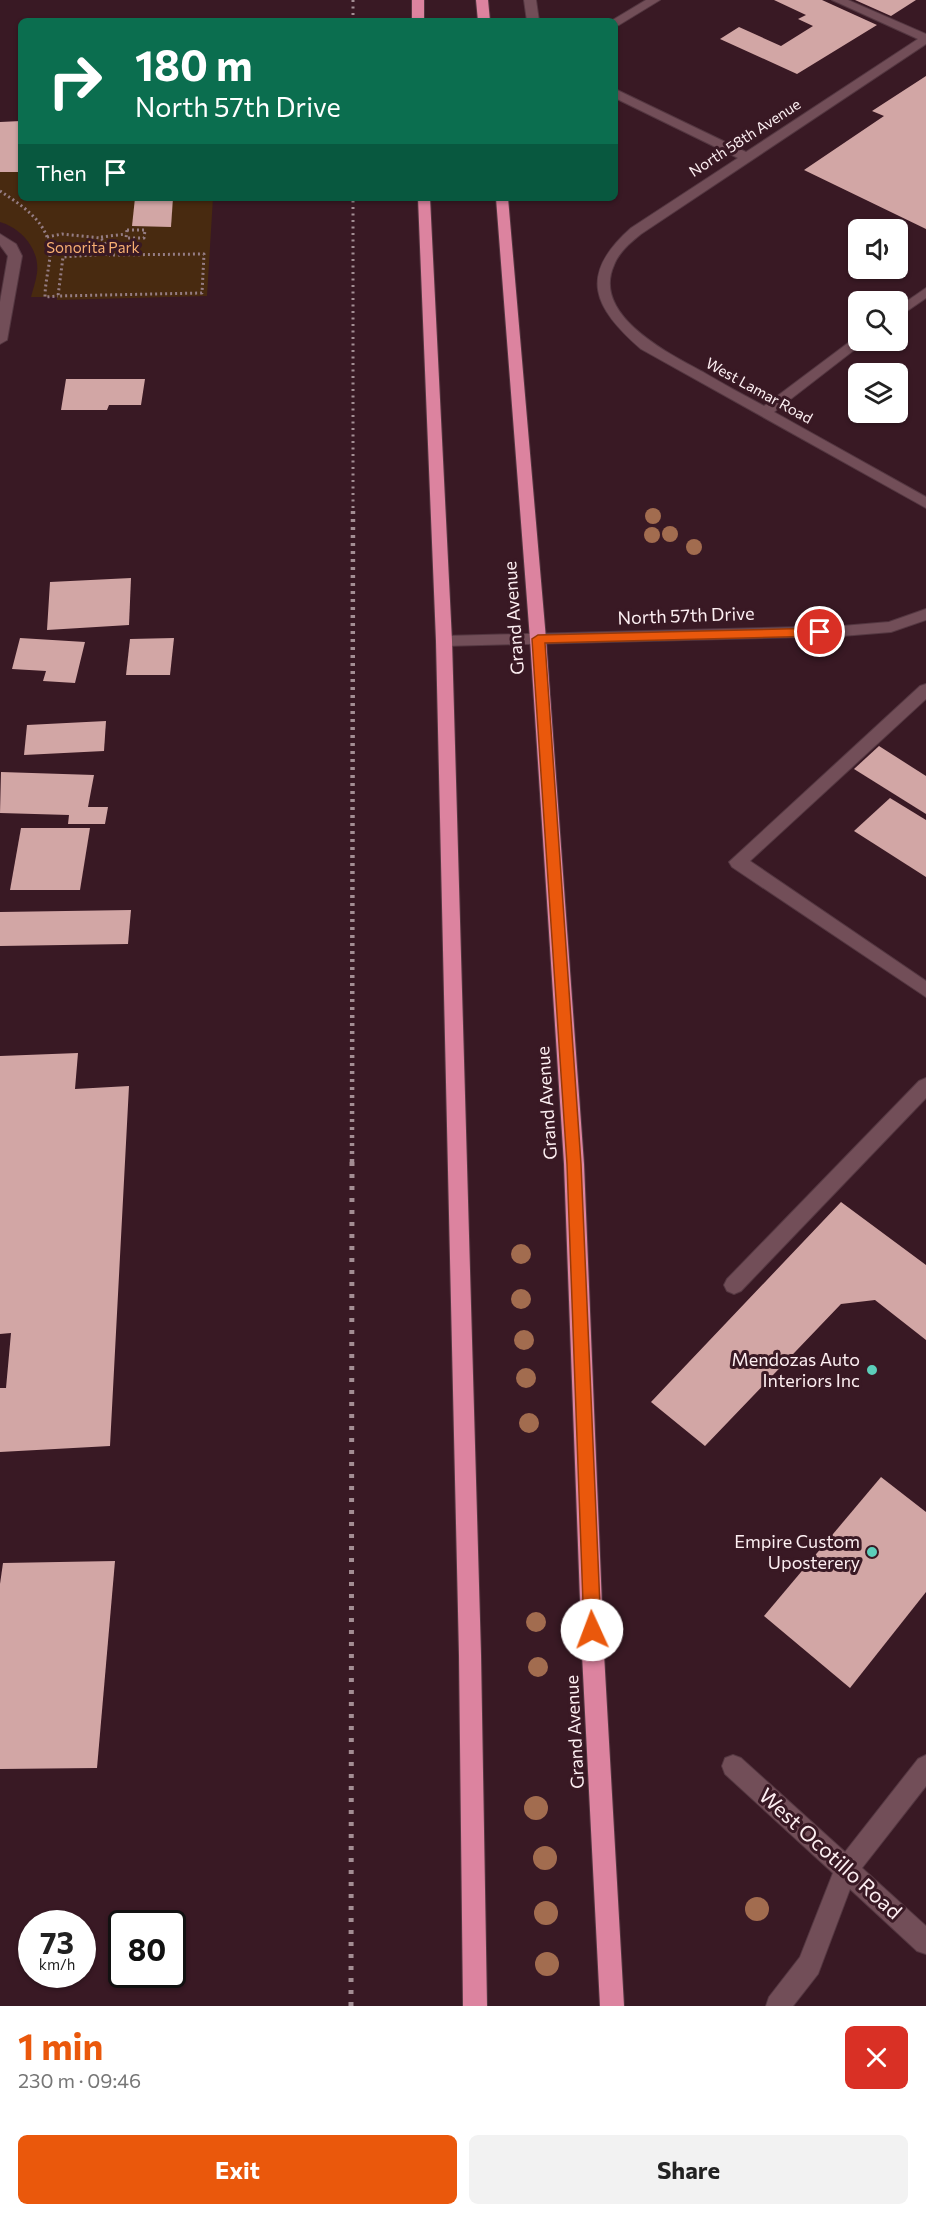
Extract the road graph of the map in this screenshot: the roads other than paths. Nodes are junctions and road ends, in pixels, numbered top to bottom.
1 (418, 0) edge
2 (482, 0) edge
3 (531, 0) edge
4 (654, 0) edge
5 (838, 0) edge
6 (418, 18) edge
7 (484, 18) edge
8 (533, 18) edge
9 (618, 21) edge
10 (926, 39) edge
11 (618, 94) edge
12 (746, 158) junction
13 (424, 201) edge
14 (502, 201) edge
15 (0, 238) edge
16 (602, 282) joint
17 (926, 292) edge
18 (908, 306) edge
19 (0, 340) edge
20 (848, 350) edge
21 (764, 413) junction
22 (926, 503) edge
23 (926, 614) edge
24 (538, 639) junction
25 (444, 641) junction
26 (926, 690) edge
27 (926, 990) edge
28 (926, 1086) edge
29 (734, 1285) dead end
30 (733, 1766) dead end
31 (926, 1767) edge
32 (846, 1869) junction
33 (926, 1942) edge
34 (475, 2006) edge
35 (612, 2006) edge
36 (778, 2006) edge

1 - 6 highway
2 - 7 highway
3 - 8 street
4 - 9 street
5 - 10 street
10 - 12 street, North 58th Avenue
11 - 12 street
12 - 16 street, North 58th Avenue
13 - 25 highway
14 - 24 highway, Grand Avenue
15 - 19 street
16 - 21 street, West Lamar Road
17 - 18 street
20 - 21 street
21 - 22 street, West Lamar Road
23 - 24 street, North 57th Drive
24 - 25 street, North 57th Drive
24 - 35 highway, Grand Avenue
25 - 34 highway
26 - 27 street
28 - 29 street
30 - 32 street, West Ocotillo Road
31 - 32 street
32 - 33 street, West Ocotillo Road
32 - 36 street

